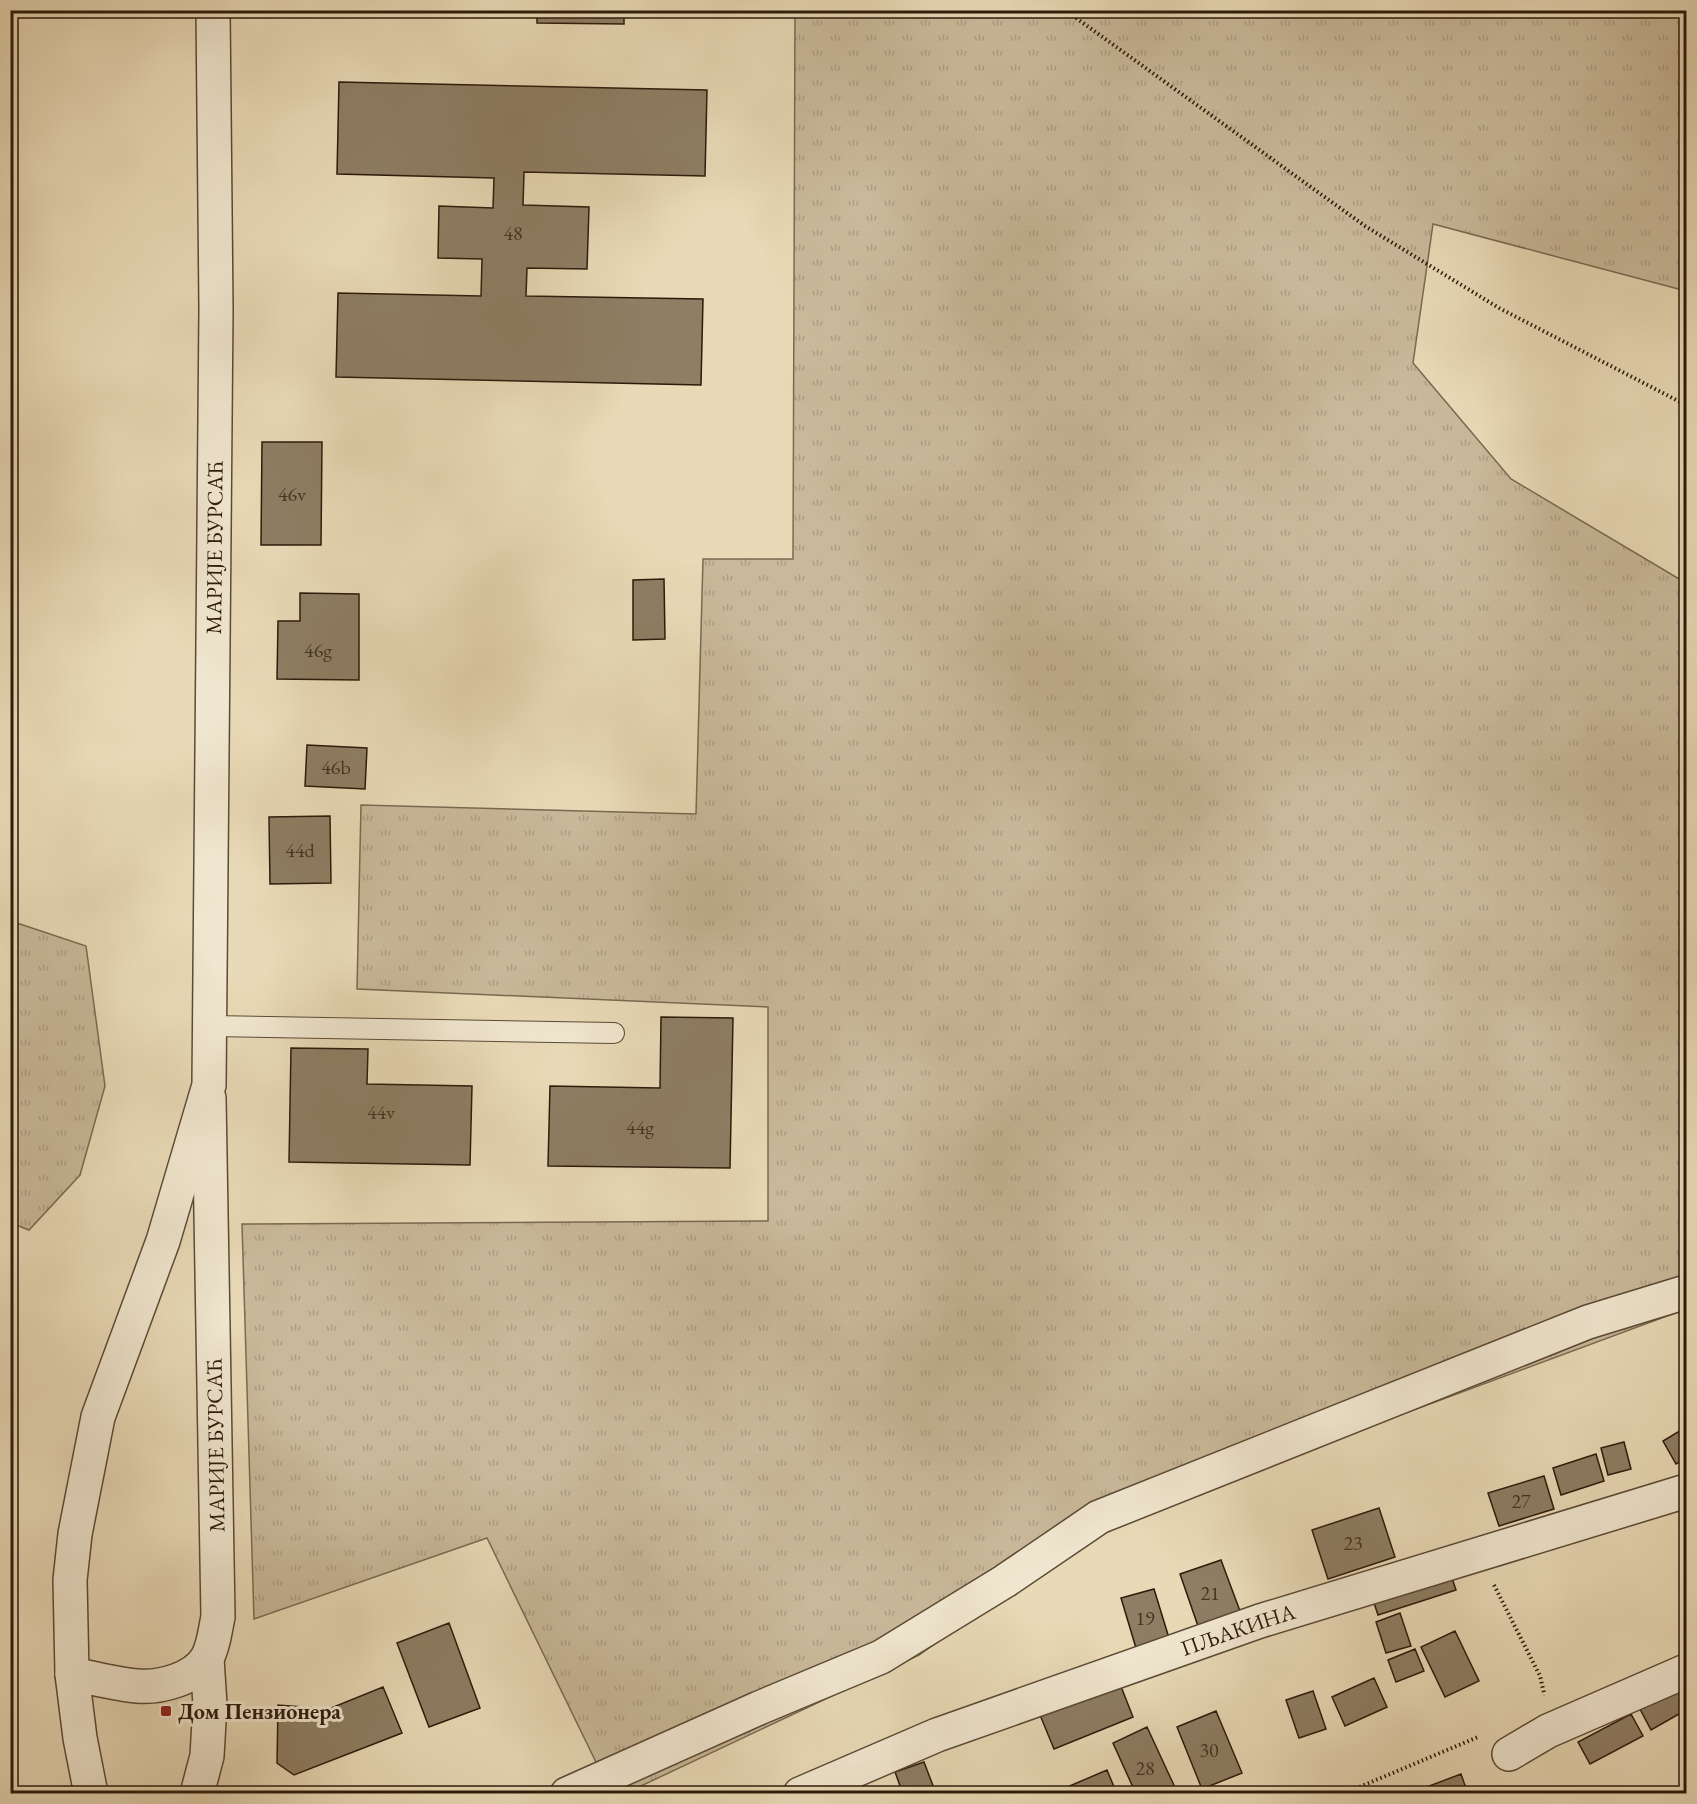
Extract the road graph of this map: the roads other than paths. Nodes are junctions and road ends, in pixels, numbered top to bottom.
1 (213, 10) edge
2 (210, 1026) junction
3 (614, 1033) dead end
4 (208, 1085) junction
5 (1686, 1292) edge
6 (1686, 1491) edge
7 (207, 1659) junction
8 (1686, 1671) edge
9 (72, 1674) junction
10 (1509, 1754) dead end
11 (92, 1794) edge
12 (197, 1794) edge
13 (567, 1794) edge
14 (800, 1794) edge

1 - 2 street, МАРИЈЕ БУРСАЋ
2 - 3 lane
2 - 4 street, МАРИЈЕ БУРСАЋ
4 - 7 street, МАРИЈЕ БУРСАЋ
4 - 9 street, МАРИЈЕ БУРСАЋ
5 - 13 street
6 - 14 street, ПЉАКИНА
7 - 9 street
7 - 12 street
8 - 10 street
9 - 11 street, МАРИЈЕ БУРСАЋ

